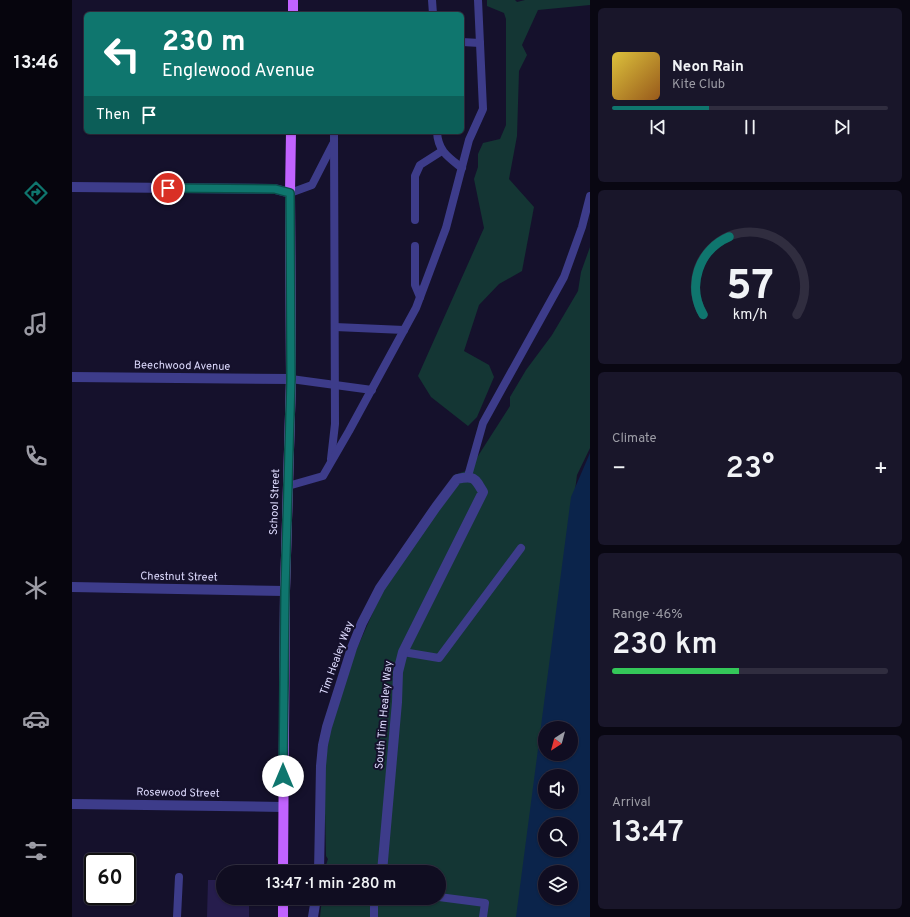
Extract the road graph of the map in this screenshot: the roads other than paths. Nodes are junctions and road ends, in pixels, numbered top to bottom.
1 (293, 0) edge
2 (432, 0) edge
3 (478, 0) edge
4 (293, 12) edge
5 (433, 12) edge
6 (464, 42) edge
7 (480, 43) junction
8 (291, 134) edge
9 (334, 134) edge
10 (437, 134) edge
11 (334, 141) junction
12 (442, 151) junction
13 (462, 168) junction
14 (72, 187) edge
15 (290, 193) junction
16 (590, 196) edge
17 (415, 220) dead end
18 (415, 246) dead end
19 (420, 297) junction
20 (335, 327) junction
21 (404, 330) junction
22 (72, 377) edge
23 (291, 379) junction
24 (335, 385) junction
25 (372, 390) junction
26 (330, 464) junction
27 (468, 476) junction
28 (288, 486) junction
29 (521, 548) dead end
30 (72, 588) edge
31 (285, 591) junction
32 (403, 652) junction
33 (72, 804) edge
34 (283, 807) junction
35 (283, 865) edge
36 (319, 865) edge
37 (383, 865) edge
38 (179, 877) dead end
39 (446, 898) edge
40 (283, 905) edge
41 (315, 905) edge
42 (374, 905) edge
43 (177, 917) edge
44 (283, 917) edge
45 (313, 917) edge
46 (374, 917) edge
47 (483, 917) edge

1 - 4 main road
2 - 5 lane
3 - 7 lane
6 - 7 lane
7 - 13 lane
8 - 15 main road, School Street
9 - 11 lane
10 - 12 lane
11 - 15 lane
11 - 20 lane
12 - 13 lane
12 - 17 lane
13 - 19 lane
14 - 15 street
15 - 23 main road, School Street
16 - 27 lane
18 - 19 lane
19 - 21 lane
20 - 21 lane
20 - 24 lane
21 - 25 lane
22 - 23 street, Beechwood Avenue
23 - 24 lane
23 - 28 main road, School Street
24 - 25 lane
24 - 26 lane
25 - 26 lane
26 - 28 lane
27 - 32 street, South Tim Healey Way
27 - 36 street, Tim Healey Way
28 - 31 main road, School Street
29 - 32 lane
30 - 31 street, Chestnut Street
31 - 34 main road, School Street
32 - 37 street, South Tim Healey Way
33 - 34 street, Rosewood Street
34 - 35 main road, School Street
38 - 43 lane
39 - 47 lane
40 - 44 main road
41 - 45 street
42 - 46 lane

